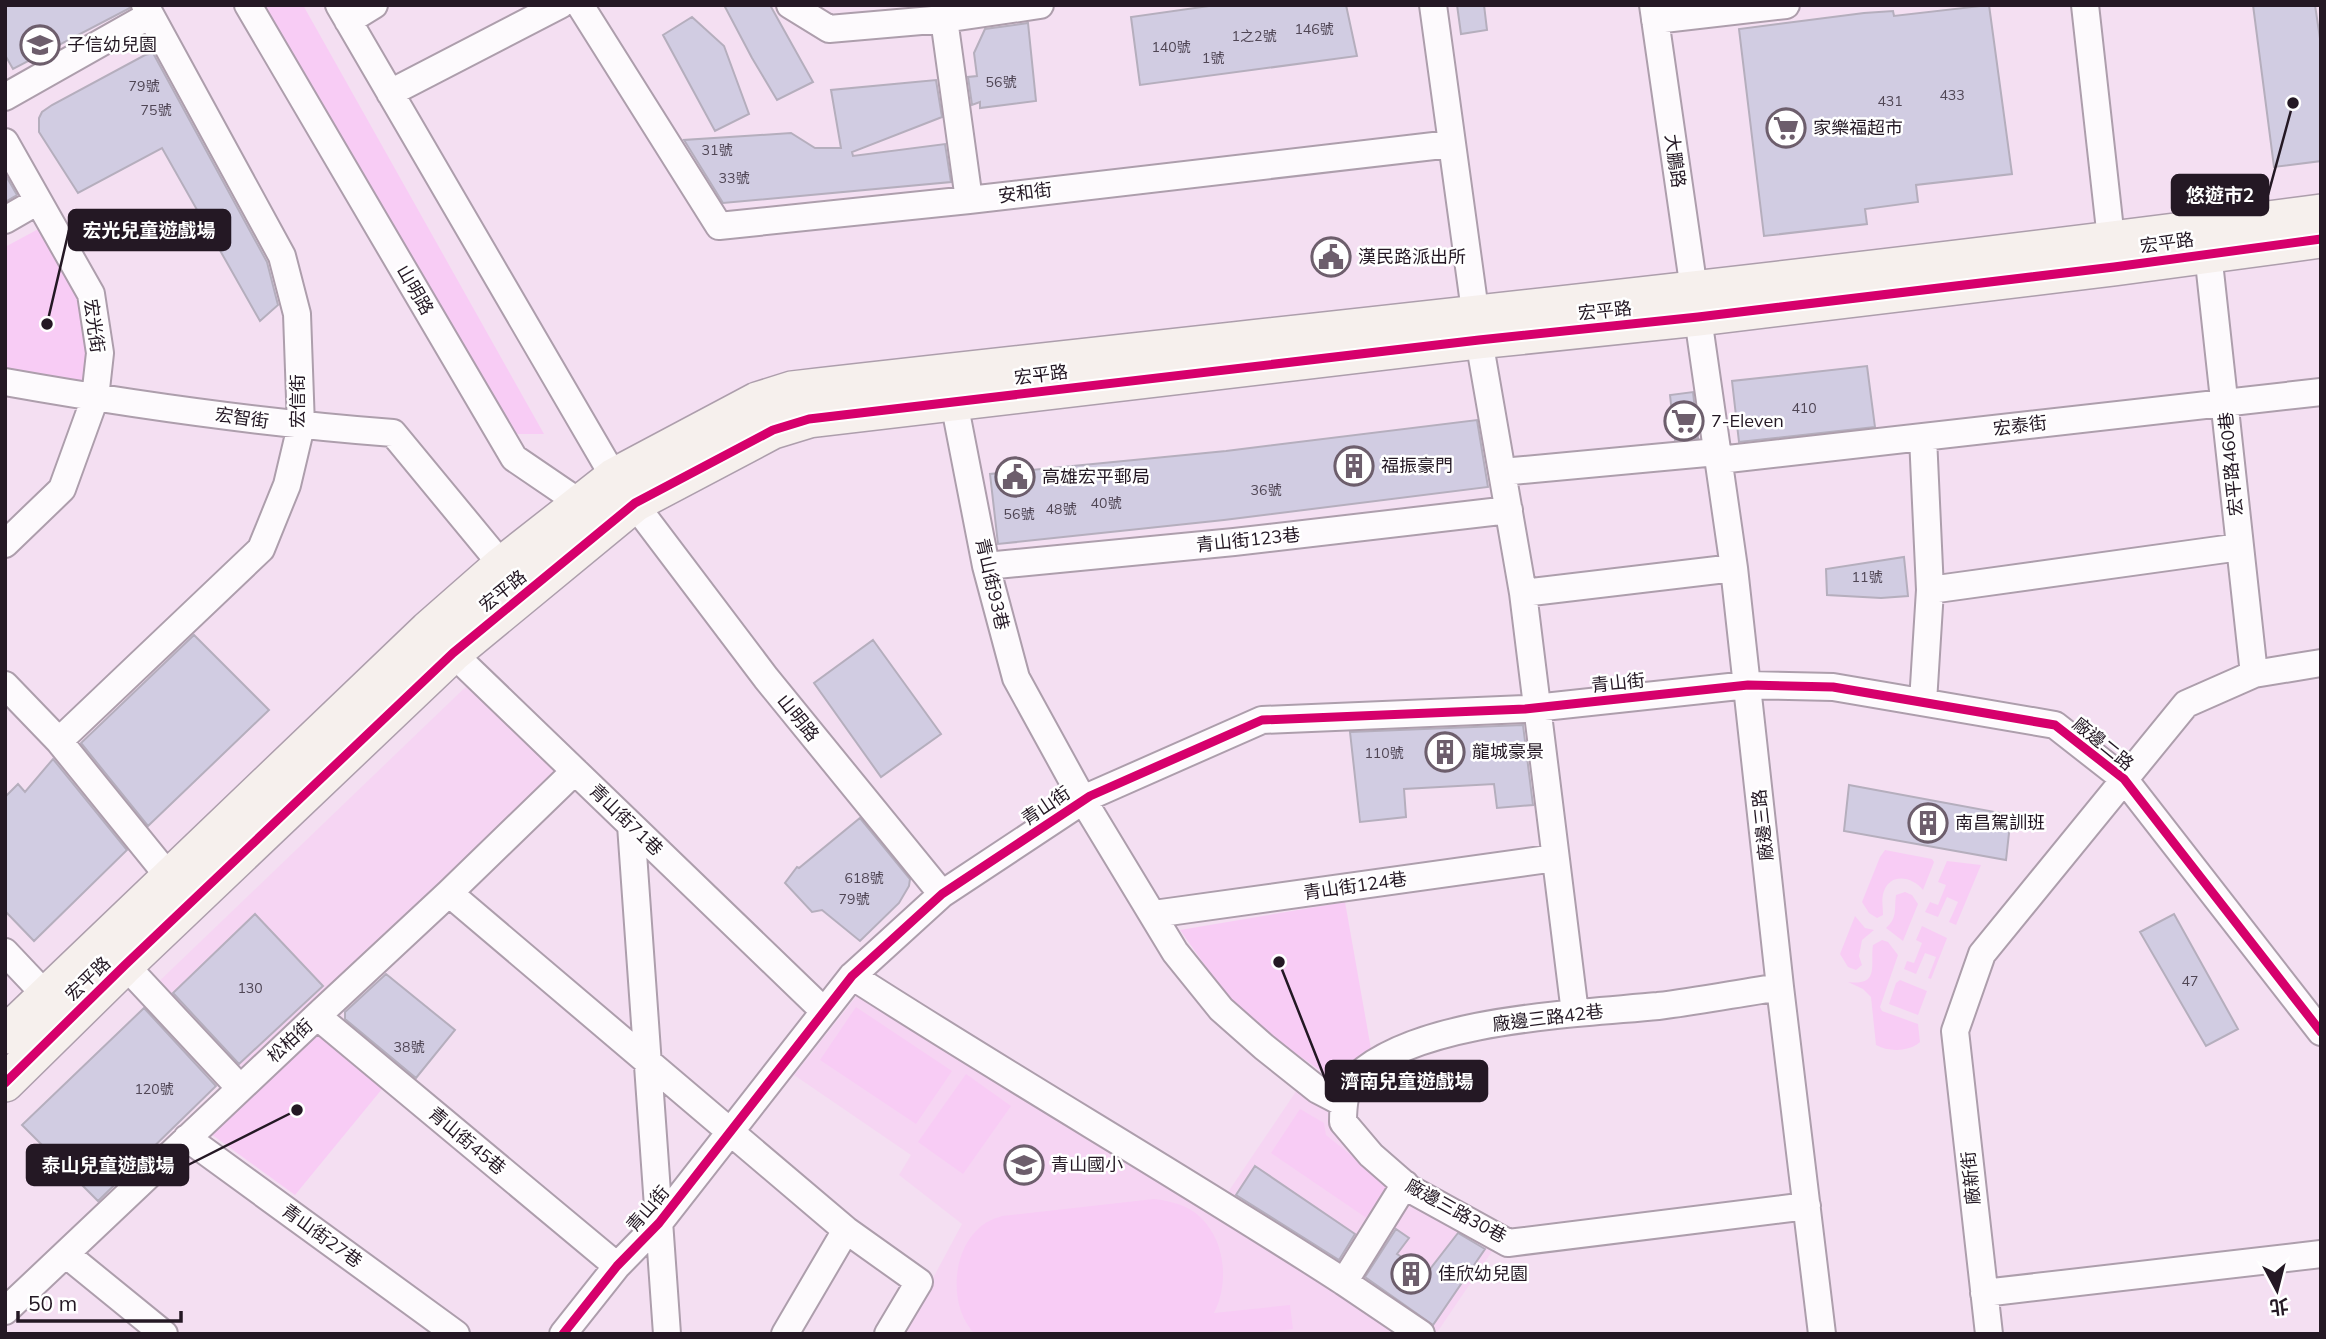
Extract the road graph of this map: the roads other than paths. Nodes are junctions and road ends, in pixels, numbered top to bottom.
1 (248, 5) edge
2 (374, 5) edge
3 (560, 5) edge
4 (580, 5) edge
5 (790, 5) edge
6 (1040, 5) edge
7 (1433, 5) edge
8 (1786, 5) edge
9 (2085, 5) edge
10 (147, 10) edge
11 (344, 13) edge
12 (1654, 13) edge
13 (944, 19) junction
14 (390, 93) junction
15 (5, 97) edge
16 (5, 142) edge
17 (1451, 144) junction
18 (969, 200) junction
19 (38, 201) junction
20 (2321, 213) edge
21 (5, 220) edge
22 (2321, 239) edge
23 (2208, 253) junction
24 (2113, 254) junction
25 (1696, 303) junction
26 (1477, 326) junction
27 (989, 367) junction
28 (5, 382) edge
29 (2321, 392) edge
30 (95, 398) junction
31 (954, 402) junction
32 (2225, 403) junction
33 (301, 426) junction
34 (1923, 437) junction
35 (1718, 456) junction
36 (1502, 472) junction
37 (624, 490) junction
38 (580, 503) junction
39 (1509, 510) junction
40 (5, 544) edge
41 (2240, 547) junction
42 (502, 565) junction
43 (986, 566) junction
44 (1734, 568) junction
45 (1930, 590) junction
46 (1523, 593) junction
47 (441, 641) junction
48 (2321, 663) edge
49 (2254, 674) junction
50 (5, 685) edge
51 (1748, 685) junction
52 (1923, 702) junction
53 (1536, 708) junction
54 (59, 741) junction
55 (575, 771) junction
56 (2124, 779) junction
57 (1083, 800) junction
58 (631, 825) junction
59 (1555, 858) junction
60 (170, 878) junction
61 (449, 893) junction
62 (942, 894) junction
63 (1154, 914) junction
64 (5, 952) edge
65 (125, 965) junction
66 (852, 976) junction
67 (1780, 987) junction
68 (58, 1007) junction
69 (824, 1011) junction
70 (1575, 1013) junction
71 (317, 1016) junction
72 (2321, 1032) edge
73 (5, 1035) edge
74 (648, 1060) junction
75 (5, 1083) edge
76 (240, 1088) junction
77 (1343, 1103) junction
78 (729, 1131) junction
79 (187, 1139) junction
80 (1405, 1184) junction
81 (1807, 1206) junction
82 (659, 1223) junction
83 (846, 1230) junction
84 (2321, 1254) edge
85 (67, 1255) junction
86 (617, 1266) junction
87 (1344, 1282) junction
88 (1984, 1293) junction
89 (5, 1311) edge
90 (164, 1334) edge
91 (456, 1334) edge
92 (563, 1334) edge
93 (667, 1334) edge
94 (785, 1334) edge
95 (888, 1334) edge
96 (1421, 1334) edge
97 (1822, 1334) edge
98 (1989, 1334) edge

1 - 38 street, 山明路
2 - 11 street
3 - 14 street
4 - 18 street, 安和街
5 - 13 street
6 - 13 street
7 - 17 street
8 - 12 street
9 - 24 street
10 - 15 street
10 - 33 street, 宏信街
11 - 14 street, 山明路
12 - 25 street, 大鵬路
13 - 18 street
14 - 37 street, 山明路
16 - 19 street, 宏光街
17 - 18 street, 安和街
17 - 26 street
19 - 21 street
19 - 30 street, 宏光街
20 - 24 street, 宏平路
22 - 23 street, 宏平路
23 - 24 street, 宏平路
23 - 32 street, 宏平路460巷
24 - 25 street, 宏平路
25 - 26 street, 宏平路
25 - 35 street, 廠邊三路
26 - 27 street, 宏平路
26 - 31 street, 宏平路
26 - 36 street
27 - 31 street
27 - 37 street, 宏平路
28 - 30 street, 宏智街
29 - 32 street, 宏泰街
30 - 33 street, 宏智街
30 - 40 street, 宏光街
31 - 37 street, 宏平路
31 - 43 street, 青山街93巷
32 - 34 street, 宏泰街
32 - 41 street, 宏平路460巷
33 - 42 street, 宏智街
33 - 54 street, 宏信街
34 - 35 street, 宏泰街
34 - 45 street
35 - 36 street, 宏泰街
35 - 44 street, 廠邊三路
36 - 39 street
37 - 38 street, 宏平路
37 - 47 street, 宏平路
37 - 62 street, 山明路
38 - 42 street, 宏平路
39 - 43 street, 青山街123巷
39 - 46 street
41 - 45 street
41 - 49 street, 宏平路460巷
42 - 47 street, 宏平路
43 - 57 street, 青山街93巷
44 - 46 street
44 - 51 street, 廠邊三路
45 - 52 street
46 - 53 street
47 - 55 street, 青山街71巷
47 - 60 street, 宏平路
47 - 65 street, 宏平路
48 - 49 street, 廠新街
49 - 56 street, 廠新街
50 - 54 street
51 - 52 street, 廠邊二路
51 - 53 street, 青山街
51 - 67 street, 廠邊三路
52 - 56 street, 廠邊二路
53 - 57 street, 青山街
53 - 59 street
54 - 60 street
55 - 58 street, 青山街71巷
55 - 61 street, 松柏街
56 - 72 street, 廠邊二路
56 - 88 street, 廠新街
57 - 62 street, 青山街
57 - 63 street
58 - 69 street, 青山街71巷
58 - 74 street
59 - 63 street, 青山街124巷
59 - 70 street
60 - 68 street, 宏平路
61 - 71 street, 松柏街
61 - 74 street
62 - 66 street, 青山街
63 - 77 street
64 - 68 street
65 - 68 street, 宏平路
65 - 76 street
66 - 69 street, 青山街
66 - 87 street
67 - 70 street, 廠邊三路42巷
67 - 81 street, 廠邊三路
68 - 73 street, 宏平路
68 - 75 street, 宏平路
69 - 78 street, 青山街
70 - 77 street, 廠邊三路42巷
71 - 76 street, 松柏街
71 - 86 street, 青山街45巷
74 - 78 street
74 - 82 street
76 - 79 street, 松柏街
77 - 80 street, 廠邊三路30巷
78 - 82 street, 青山街
78 - 83 street
79 - 85 street, 松柏街
79 - 91 street, 青山街27巷
80 - 81 street, 廠邊三路30巷
80 - 87 street
81 - 97 street, 廠邊三路
82 - 86 street, 青山街
82 - 93 street
83 - 94 street
83 - 95 street
84 - 88 street
85 - 89 street, 松柏街
85 - 90 street
86 - 92 street, 青山街
87 - 96 street
88 - 98 street, 廠新街

